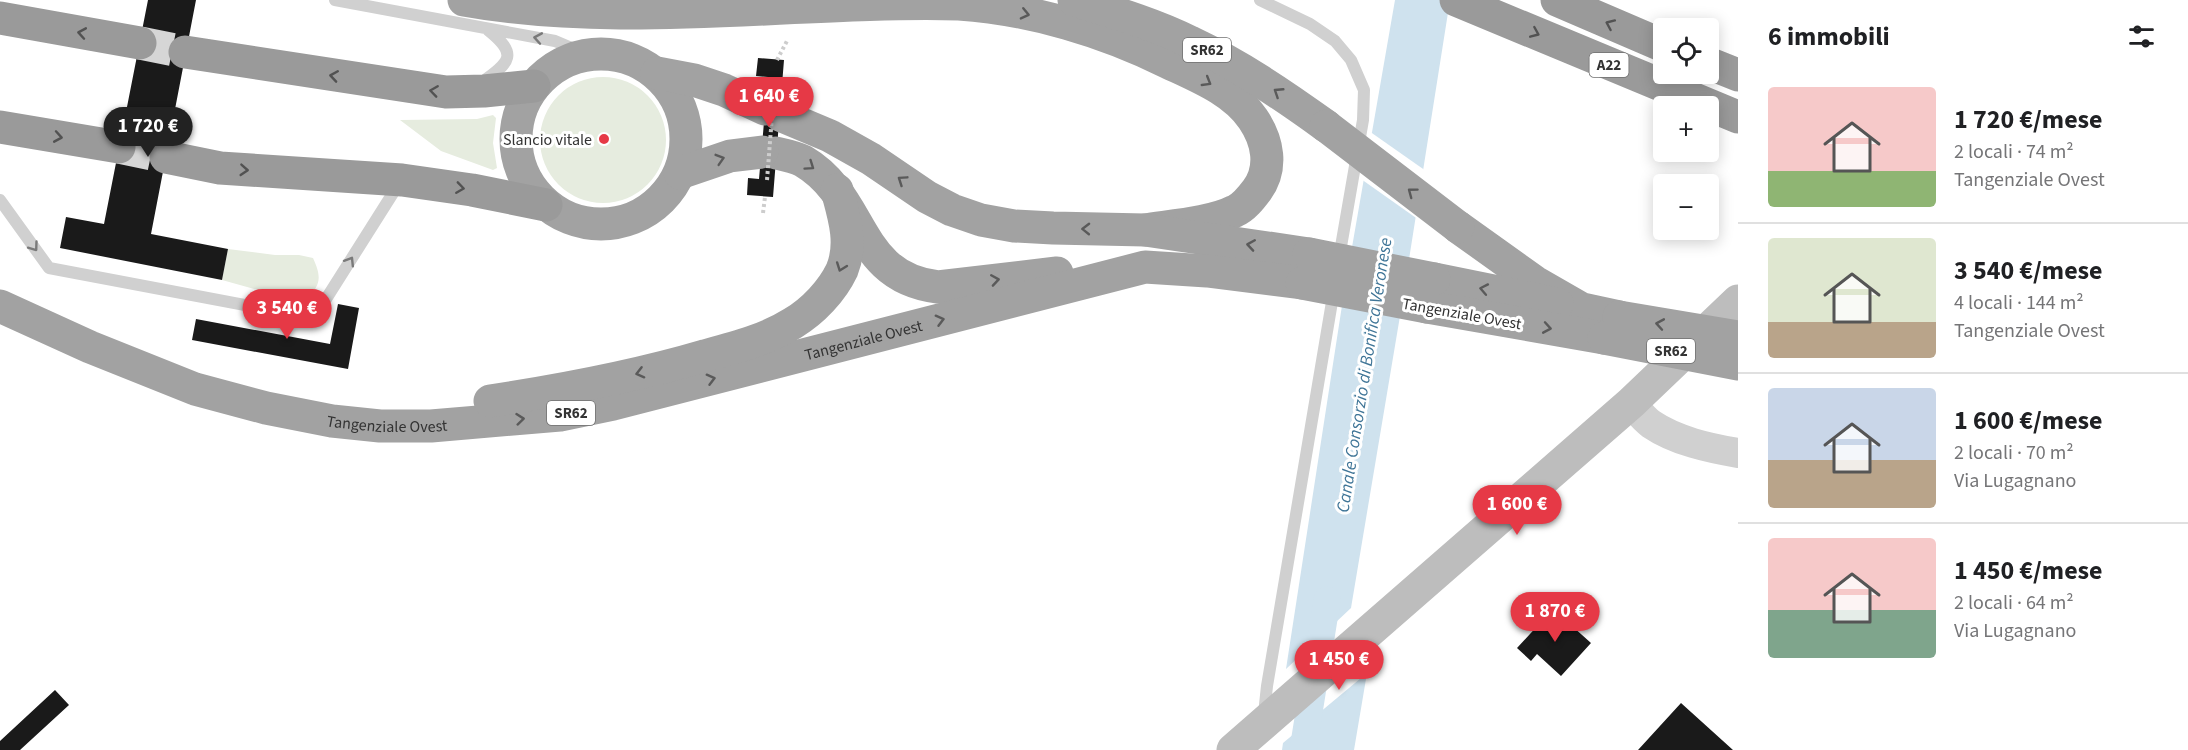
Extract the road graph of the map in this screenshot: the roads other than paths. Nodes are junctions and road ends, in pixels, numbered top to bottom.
1 (335, 0) edge
2 (464, 0) edge
3 (1074, 0) edge
4 (1260, 0) edge
5 (1557, 0) edge
6 (1469, 5) edge
7 (0, 18) edge
8 (487, 29) junction
9 (1653, 41) edge
10 (140, 43) tunnel mouth
11 (186, 52) tunnel mouth
12 (588, 55) junction
13 (1719, 67) edge
14 (657, 74) junction
15 (1738, 75) edge
16 (534, 86) junction
17 (468, 92) junction
18 (1738, 117) edge
19 (0, 127) edge
20 (119, 147) tunnel mouth
21 (166, 157) tunnel mouth
22 (680, 173) junction
23 (402, 180) junction
24 (837, 190) junction
25 (0, 200) edge
26 (546, 205) junction
27 (1145, 230) junction
28 (1145, 267) junction
29 (1306, 269) junction
30 (0, 287) edge
31 (1431, 293) junction
32 (1738, 301) edge
33 (0, 306) edge
34 (1582, 309) junction
35 (1611, 328) junction
36 (1738, 337) edge
37 (1738, 364) edge
38 (1631, 403) junction
39 (1738, 453) edge
40 (1269, 719) junction
41 (1233, 750) edge

1 - 8 lane
2 -> 27 highway
34 -> 3 highway, Tangenziale Ovest / SR62, bridge
4 - 40 lane
9 -> 5 highway, A22
6 -> 18 highway, A22
10 -> 7 highway
12 -> 8 lane
8 - 17 lane
17 -> 11 highway
12 - 14 highway
12 - 16 highway
13 - 15 highway
14 - 22 highway
27 -> 14 highway
16 - 17 highway
16 - 26 highway
19 -> 20 highway
21 -> 23 highway
22 -> 24 highway
22 - 26 highway
25 -> 23 lane
23 -> 26 highway
24 -> 28 highway
24 -> 30 highway, Tangenziale Ovest
29 -> 27 highway
28 - 29 highway, Tangenziale Ovest / SR62
33 -> 28 highway, Tangenziale Ovest / SR62
29 - 31 highway, Tangenziale Ovest / SR62, bridge
34 -> 31 highway
31 -> 35 highway, Tangenziale Ovest / SR62
32 - 38 main road
34 - 35 highway, Tangenziale Ovest / SR62
36 -> 35 highway, Tangenziale Ovest / SR62, bridge
35 - 37 highway, Tangenziale Ovest / SR62, bridge
38 - 39 street
38 - 40 main road
40 - 41 main road

